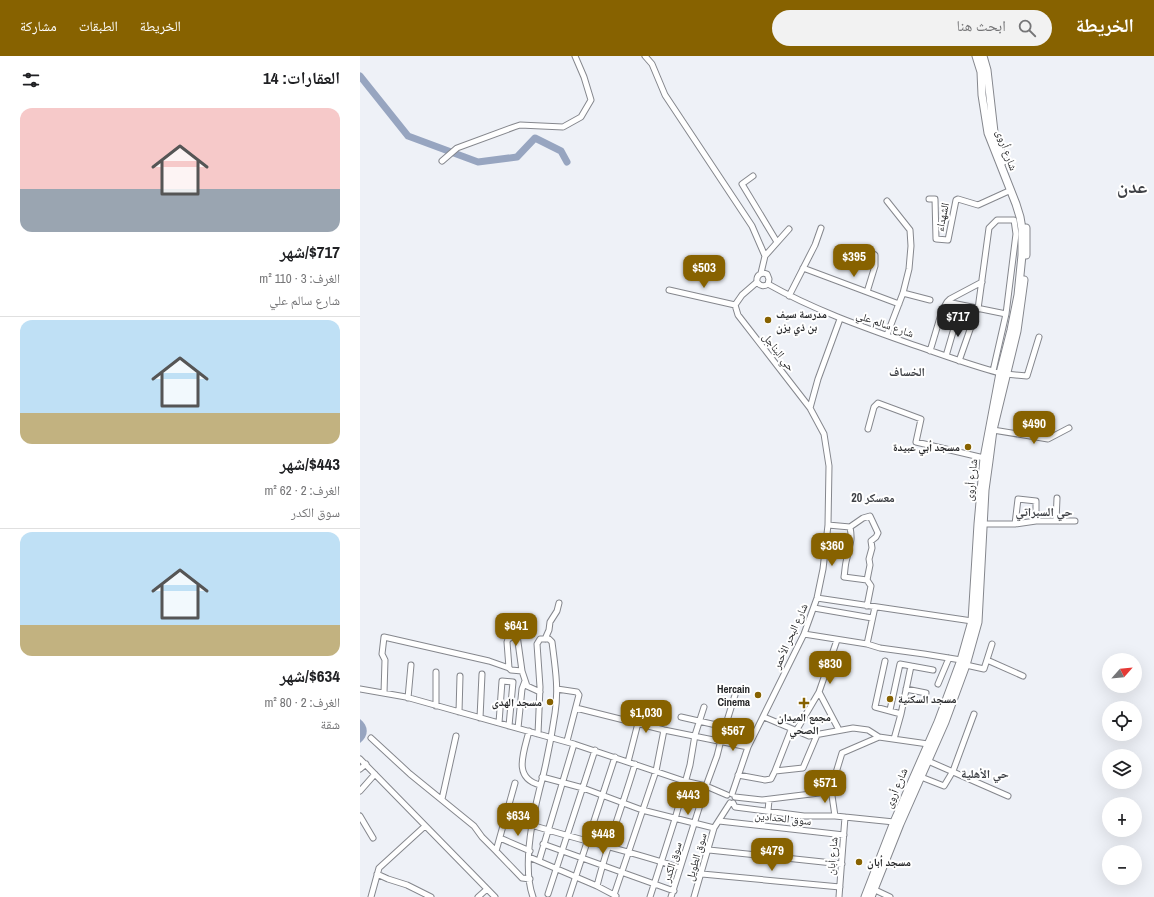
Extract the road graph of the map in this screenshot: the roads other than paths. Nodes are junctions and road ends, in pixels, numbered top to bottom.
1 (575, 56) edge
2 (645, 56) edge
3 (976, 56) edge
4 (983, 56) edge
5 (984, 71) junction
6 (442, 161) dead end
7 (753, 176) dead end
8 (1011, 190) junction
9 (928, 199) dead end
10 (887, 201) dead end
11 (821, 228) dead end
12 (789, 229) dead end
13 (777, 242) junction
14 (866, 249) dead end
15 (765, 256) junction
16 (803, 268) junction
17 (761, 273) junction
18 (757, 282) junction
19 (982, 282) junction
20 (768, 284) junction
21 (669, 290) dead end
22 (867, 292) junction
23 (903, 293) junction
24 (789, 296) junction
25 (930, 300) dead end
26 (947, 302) junction
27 (899, 304) junction
28 (735, 306) junction
29 (978, 309) junction
30 (1006, 314) junction
31 (840, 319) junction
32 (973, 321) dead end
33 (955, 325) dead end
34 (887, 335) junction
35 (1039, 337) dead end
36 (930, 351) junction
37 (946, 356) junction
38 (959, 361) junction
39 (1000, 373) junction
40 (810, 408) junction
41 (1069, 428) dead end
42 (868, 429) dead end
43 (993, 430) junction
44 (984, 458) junction
45 (1057, 498) dead end
46 (1036, 521) junction
47 (1056, 521) junction
48 (1075, 521) dead end
49 (980, 524) junction
50 (1015, 524) junction
51 (828, 525) junction
52 (850, 527) junction
53 (867, 580) junction
54 (817, 598) junction
55 (559, 602) dead end
56 (867, 606) junction
57 (875, 607) junction
58 (814, 608) junction
59 (872, 618) junction
60 (975, 621) junction
61 (529, 630) dead end
62 (804, 634) junction
63 (517, 635) junction
64 (545, 639) junction
65 (837, 640) junction
66 (867, 644) junction
67 (992, 644) dead end
68 (949, 658) junction
69 (987, 660) junction
70 (885, 661) dead end
71 (963, 662) junction
72 (411, 665) dead end
73 (910, 666) junction
74 (509, 668) junction
75 (933, 670) dead end
76 (522, 671) junction
77 (436, 672) dead end
78 (482, 674) dead end
79 (460, 676) dead end
80 (1024, 676) dead end
81 (525, 681) junction
82 (938, 684) dead end
83 (360, 689) edge
84 (557, 689) junction
85 (906, 689) junction
86 (540, 692) junction
87 (819, 692) junction
88 (384, 693) junction
89 (926, 693) dead end
90 (735, 695) dead end
91 (408, 698) junction
92 (436, 706) junction
93 (704, 707) dead end
94 (576, 708) junction
95 (890, 710) junction
96 (458, 712) junction
97 (901, 714) junction
98 (974, 714) dead end
99 (681, 717) dead end
100 (764, 717) junction
101 (480, 718) junction
102 (700, 721) junction
103 (499, 723) junction
104 (638, 723) junction
105 (510, 726) junction
106 (725, 727) junction
107 (518, 728) junction
108 (664, 730) junction
109 (839, 730) junction
110 (529, 731) junction
111 (794, 731) junction
112 (538, 734) junction
113 (695, 735) junction
114 (817, 735) junction
115 (456, 736) dead end
116 (550, 737) junction
117 (879, 737) junction
118 (371, 738) dead end
119 (894, 739) junction
120 (721, 740) junction
121 (567, 741) junction
122 (574, 744) junction
123 (931, 745) junction
124 (748, 747) junction
125 (595, 750) junction
126 (615, 757) junction
127 (360, 759) edge
128 (928, 760) junction
129 (628, 762) junction
130 (366, 764) junction
131 (635, 764) junction
132 (360, 769) edge
133 (656, 771) junction
134 (774, 771) junction
135 (953, 771) junction
136 (375, 774) junction
137 (738, 775) junction
138 (542, 777) junction
139 (921, 778) junction
140 (684, 781) junction
141 (563, 782) junction
142 (515, 783) dead end
143 (540, 785) junction
144 (706, 786) junction
145 (583, 788) junction
146 (831, 789) junction
147 (360, 791) edge
148 (602, 795) junction
149 (731, 796) junction
150 (1008, 796) dead end
151 (442, 799) junction
152 (769, 800) junction
153 (623, 803) junction
154 (731, 803) junction
155 (642, 810) junction
156 (768, 811) junction
157 (360, 816) edge
158 (836, 816) junction
159 (845, 817) junction
160 (675, 819) junction
161 (719, 821) junction
162 (695, 823) junction
163 (897, 823) junction
164 (532, 825) junction
165 (425, 826) junction
166 (714, 828) junction
167 (548, 830) junction
168 (844, 834) junction
169 (568, 836) junction
170 (373, 838) dead end
171 (500, 838) junction
172 (587, 841) junction
173 (543, 844) junction
174 (608, 847) junction
175 (709, 850) junction
176 (496, 851) junction
177 (563, 851) junction
178 (628, 852) junction
179 (529, 854) junction
180 (582, 858) junction
181 (539, 861) junction
182 (661, 861) junction
183 (842, 864) junction
184 (602, 865) junction
185 (680, 868) junction
186 (557, 870) junction
187 (622, 872) junction
188 (377, 874) junction
189 (702, 874) junction
190 (576, 877) junction
191 (530, 879) junction
192 (654, 884) junction
193 (597, 886) junction
194 (840, 887) junction
195 (871, 888) junction
196 (487, 889) junction
197 (674, 891) junction
198 (548, 894) dead end
199 (616, 896) edge
200 (371, 897) edge
201 (431, 897) edge
202 (478, 897) edge
203 (495, 897) edge
204 (533, 897) edge
205 (569, 897) edge
206 (650, 897) edge
207 (671, 897) edge
208 (694, 897) edge
209 (699, 897) edge
210 (839, 897) edge
211 (865, 897) edge
212 (871, 897) edge
213 (890, 897) edge

1 - 6 street
2 - 15 street
3 - 5 main road, شارع أروى
4 - 5 main road, شارع أروى
5 - 8 main road, شارع أروى
5 - 39 main road, شارع أروى
7 - 13 street
8 - 9 street, الشهداء
8 - 39 main road, شارع أروى
10 - 23 street
11 - 16 street
12 - 13 street
13 - 15 street
14 - 22 street
15 - 17 street
16 - 22 street
16 - 24 street
17 - 18 street
17 - 20 street
18 - 20 street
18 - 28 street
19 - 26 street
19 - 29 street
19 - 30 street
20 - 24 street, شارع سالم علي
21 - 28 street
22 - 27 street
23 - 25 street
23 - 27 street
24 - 31 street, شارع سالم علي
26 - 29 street
26 - 36 street
27 - 34 street
28 - 40 street, حي البناجل
29 - 30 street
30 - 39 street
31 - 34 street, شارع سالم علي
31 - 40 street
32 - 38 street
33 - 37 street
34 - 36 street, شارع سالم علي
35 - 39 street, شارع سالم علي
36 - 37 street, شارع سالم علي
37 - 38 street, شارع سالم علي
38 - 39 street, شارع سالم علي
39 - 43 main road, شارع أروى
39 - 44 main road, شارع أروى
40 - 51 street, شارع البحر الأحمر
41 - 43 street
42 - 44 street
43 - 49 main road, شارع أروى
44 - 49 main road, شارع أروى
45 - 47 street
46 - 47 street
46 - 50 street
46 - 50 street
47 - 48 street
49 - 50 street
49 - 60 main road, شارع أروى
51 - 52 street
51 - 54 street, شارع البحر الأحمر
52 - 53 street
52 - 53 street
53 - 56 street
54 - 56 street
54 - 58 street, شارع البحر الأحمر
55 - 64 street
56 - 57 street
57 - 59 street
57 - 60 street
58 - 59 street
58 - 62 street, شارع البحر الأحمر
59 - 66 street
60 - 71 main road, شارع أروى
61 - 63 street
62 - 65 street
62 - 100 street, شارع البحر الأحمر
63 - 74 street
63 - 76 street
64 - 84 street
64 - 86 street
65 - 66 street
65 - 87 street
66 - 68 street
67 - 69 street
68 - 71 street
68 - 82 street
69 - 71 street
69 - 80 street
70 - 95 street
71 - 123 main road, شارع أروى
72 - 91 street
73 - 75 street
73 - 85 street
73 - 95 street
74 - 76 street
74 - 88 street
76 - 81 street
77 - 92 street
78 - 101 street
79 - 96 street
81 - 86 street
81 - 107 street
83 - 88 street
84 - 94 street
84 - 116 street
85 - 89 street
85 - 97 street
86 - 112 street
87 - 109 street
87 - 111 street
88 - 91 street
90 - 106 street, سوق الكدر
91 - 92 street
92 - 96 street
93 - 102 street
94 - 104 street
94 - 121 street
95 - 97 street
96 - 101 street
97 - 119 street
98 - 135 street
99 - 102 street
100 - 111 street
100 - 124 street, شارع البحر الأحمر
101 - 103 street
102 - 106 street
102 - 113 street
103 - 105 street
103 - 105 street
104 - 108 street
104 - 129 street
105 - 107 street
106 - 120 street, سوق الكدر
107 - 110 street
108 - 113 street
108 - 133 street
109 - 114 street
109 - 117 street
110 - 112 street
110 - 143 street
111 - 114 street
111 - 134 street
112 - 116 street
113 - 120 street
113 - 140 street
114 - 134 street
115 - 151 street
116 - 121 street
116 - 138 street
117 - 119 street
117 - 146 street
118 - 151 street
119 - 123 street
120 - 124 street
120 - 144 street, سوق الكدر
121 - 122 street
122 - 125 street
122 - 141 street
123 - 128 main road, شارع أروى
123 - 163 main road, شارع أروى
124 - 137 street, شارع البحر الأحمر
125 - 126 street
125 - 145 street
126 - 129 street
126 - 148 street
127 - 130 street
128 - 135 street
128 - 139 main road, شارع أروى
129 - 131 street
130 - 132 street
130 - 136 street
131 - 133 street
131 - 153 street
133 - 140 street
133 - 155 street
134 - 137 street
135 - 139 street
135 - 150 street
136 - 147 street
136 - 165 street
137 - 149 street, شارع البحر الأحمر
138 - 141 street
138 - 143 street
139 - 163 main road, شارع أروى
140 - 144 street
140 - 160 street
141 - 145 street
141 - 167 street
142 - 171 street
143 - 164 street
144 - 149 street
144 - 162 street, سوق الكدر
145 - 148 street
145 - 169 street
146 - 152 street
146 - 158 street
148 - 153 street
148 - 172 street
149 - 152 street
149 - 154 street, شارع البحر الأحمر
149 - 154 street
151 - 176 street
152 - 156 street
153 - 155 street
153 - 174 street
154 - 156 street
154 - 161 street, سوق الطويل
155 - 160 street
155 - 178 street
156 - 158 street
157 - 170 street
158 - 159 street
159 - 163 street
159 - 168 street, شارع أبان
160 - 162 street
160 - 182 street
161 - 166 street, سوق الطويل
161 - 168 street, سوق الحدادين
162 - 166 street
162 - 185 street, سوق الكدر
163 - 195 main road, شارع أروى
164 - 167 street
164 - 179 street
165 - 188 street
165 - 196 street
166 - 175 street, سوق الطويل
167 - 169 street
167 - 173 street
168 - 183 street, شارع أبان
169 - 172 street
169 - 177 street
171 - 176 street
171 - 179 street
172 - 174 street
172 - 180 street
173 - 177 street
173 - 181 street
174 - 178 street
174 - 184 street
175 - 183 street
175 - 189 street, سوق الطويل
176 - 191 street
177 - 180 street
177 - 186 street
178 - 182 street
178 - 187 street
179 - 181 street
179 - 191 street
180 - 184 street
180 - 190 street
181 - 186 street
182 - 185 street
182 - 192 street
183 - 194 street, شارع أبان
184 - 187 street
184 - 193 street
185 - 197 street, سوق الكدر
186 - 190 street
186 - 198 street
187 - 192 street
187 - 199 street
188 - 200 street
188 - 201 street
189 - 194 street
189 - 208 street, سوق الطويل
190 - 193 street
190 - 205 street
191 - 204 street
192 - 197 street
192 - 206 street
193 - 199 street
194 - 210 street, شارع أبان
195 - 211 main road, شارع أروى
195 - 212 main road, شارع أروى
195 - 213 street
196 - 202 street
196 - 203 street
197 - 207 street, سوق الكدر
208 - 209 street

